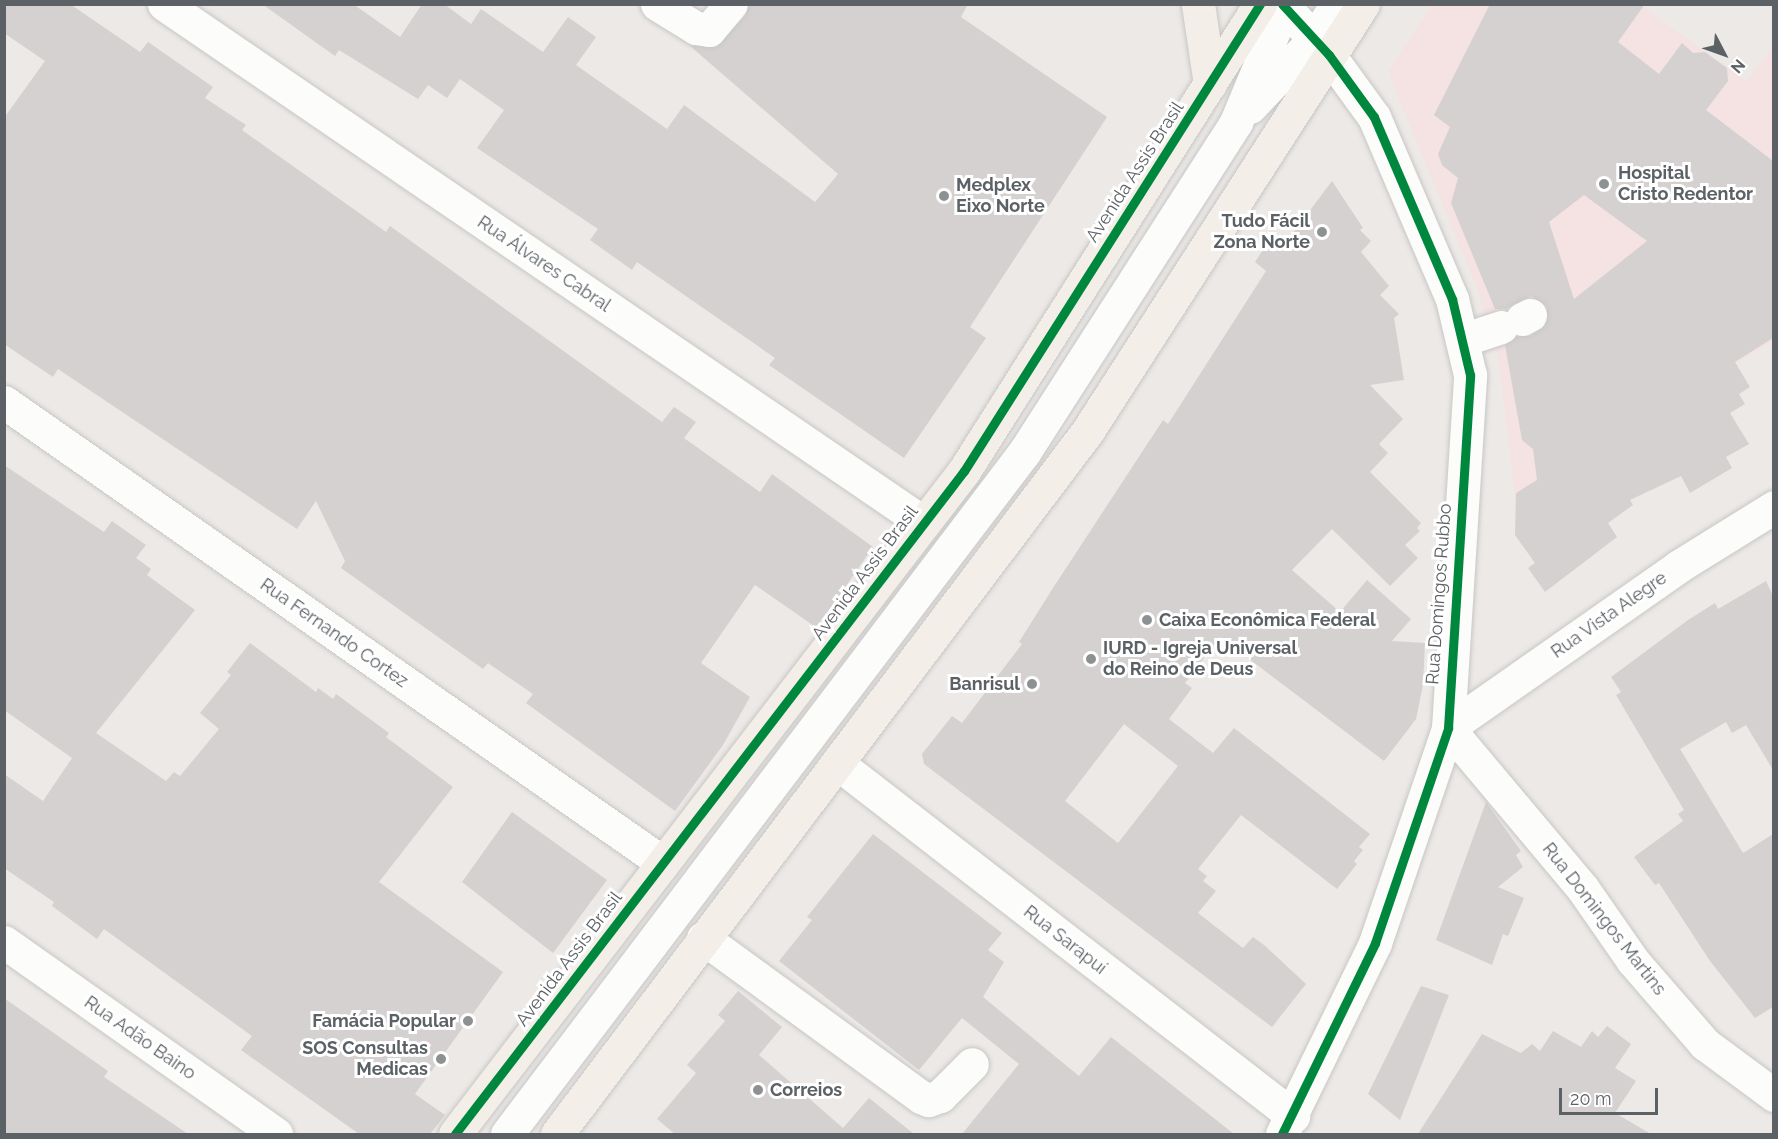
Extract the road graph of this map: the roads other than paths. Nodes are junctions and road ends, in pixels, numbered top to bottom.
1 (164, 4) edge
2 (657, 4) edge
3 (731, 4) edge
4 (1198, 4) edge
5 (1337, 4) edge
6 (1363, 4) edge
7 (1275, 5) edge
8 (1322, 47) junction
9 (1210, 84) junction
10 (1236, 122) junction
11 (1518, 320) dead end
12 (1462, 340) junction
13 (4, 402) edge
14 (1773, 507) edge
15 (924, 524) junction
16 (1448, 728) junction
17 (837, 763) junction
18 (718, 856) junction
19 (663, 863) junction
20 (704, 938) junction
21 (4, 942) edge
22 (972, 1064) dead end
23 (1773, 1095) edge
24 (478, 1106) junction
25 (1288, 1125) edge
26 (510, 1133) edge
27 (276, 1134) edge
28 (455, 1134) edge
29 (555, 1134) edge

1 - 15 street, Rua Álvares Cabral
2 - 3 street
4 - 9 main road
5 - 8 street
6 - 8 main road
7 - 8 street, Rua Domingos Rubbo
7 - 9 main road, Avenida Assis Brasil
7 - 10 street
8 - 10 street
8 - 12 street, Rua Domingos Rubbo
8 - 17 main road
9 - 15 main road, Avenida Assis Brasil
10 - 18 street
11 - 12 street
12 - 16 street, Rua Domingos Rubbo
13 - 19 street, Rua Fernando Cortez
14 - 16 street, Rua Vista Alegre
15 - 19 main road, Avenida Assis Brasil
16 - 23 street, Rua Domingos Martins
16 - 25 street, Rua Domingos Rubbo
17 - 20 main road
17 - 25 street, Rua Sarapuí
18 - 24 street
18 - 26 street
18 - 29 street
19 - 24 main road, Avenida Assis Brasil
20 - 22 street
20 - 29 main road
21 - 27 street, Rua Adão Baino
24 - 26 street
24 - 28 main road, Avenida Assis Brasil

